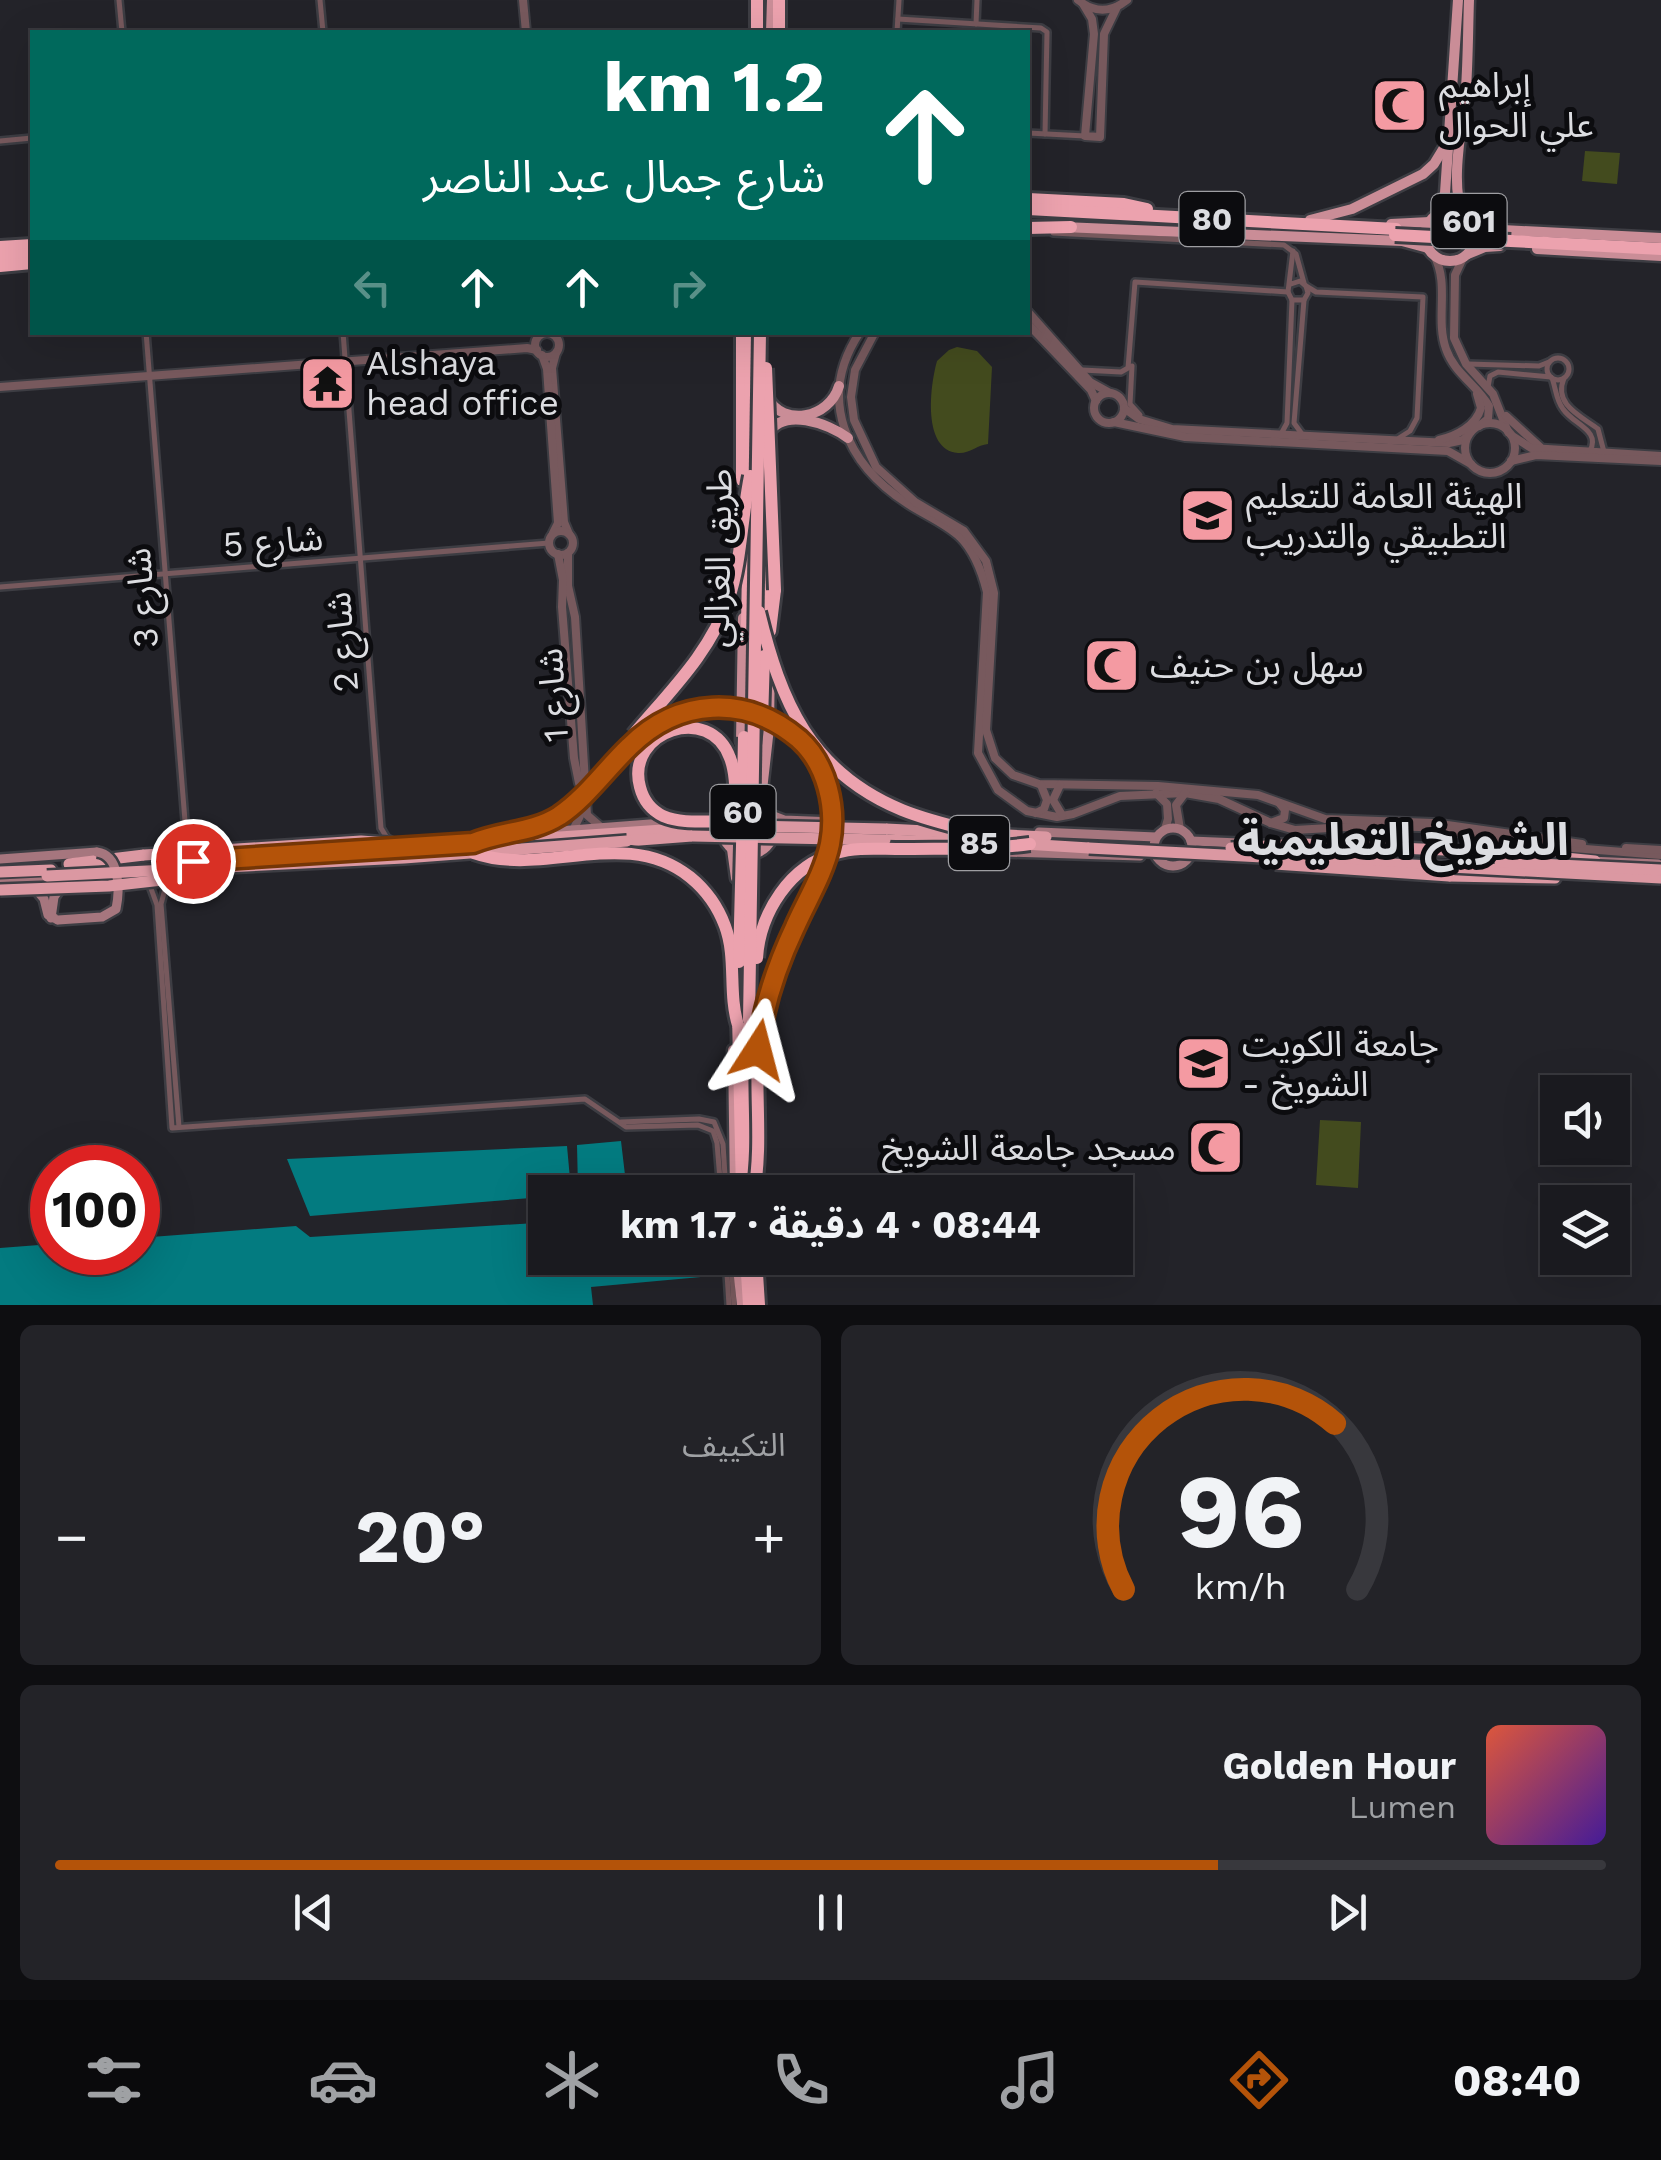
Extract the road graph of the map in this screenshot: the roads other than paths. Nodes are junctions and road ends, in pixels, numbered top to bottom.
1 (120, 0) edge
2 (320, 0) edge
3 (520, 0) edge
4 (756, 0) edge
5 (772, 0) edge
6 (899, 0) edge
7 (976, 0) edge
8 (1127, 0) edge
9 (1458, 0) edge
10 (1469, 0) edge
11 (1080, 2) edge
12 (1118, 7) junction
13 (898, 19) junction
14 (976, 24) junction
15 (122, 30) edge
16 (323, 30) edge
17 (523, 30) edge
18 (755, 30) edge
19 (768, 30) edge
20 (779, 30) edge
21 (897, 30) edge
22 (1099, 34) junction
23 (1030, 133) edge
24 (1045, 134) junction
25 (1085, 136) junction
26 (30, 138) edge
27 (0, 141) edge
28 (1446, 146) junction
29 (1458, 180) junction
30 (1445, 187) junction
31 (1030, 203) edge
32 (1030, 203) edge
33 (1030, 203) edge
34 (1147, 209) junction
35 (1433, 219) junction
36 (1467, 219) junction
37 (1310, 220) junction
38 (1030, 225) edge
39 (1030, 225) edge
40 (1030, 226) edge
41 (1071, 227) joint
42 (1661, 246) edge
43 (30, 250) edge
44 (1293, 250) junction
45 (0, 252) edge
46 (1431, 252) junction
47 (1465, 256) junction
48 (30, 266) edge
49 (0, 268) edge
50 (1137, 282) junction
51 (1291, 284) junction
52 (1305, 285) junction
53 (1288, 292) junction
54 (1316, 292) junction
55 (1305, 298) junction
56 (1292, 300) junction
57 (1030, 314) edge
58 (1442, 323) junction
59 (1452, 324) junction
60 (1030, 326) edge
61 (146, 335) edge
62 (343, 335) edge
63 (554, 335) edge
64 (754, 335) edge
65 (754, 335) edge
66 (754, 335) edge
67 (754, 335) edge
68 (754, 335) edge
69 (754, 335) edge
70 (858, 335) edge
71 (872, 335) edge
72 (854, 342) junction
73 (539, 343) edge
74 (864, 348) junction
75 (556, 353) junction
76 (345, 360) junction
77 (1550, 362) junction
78 (1466, 364) junction
79 (1080, 370) junction
80 (149, 375) junction
81 (1551, 378) junction
82 (1564, 378) junction
83 (1467, 382) junction
84 (839, 386) junction
85 (0, 387) edge
86 (1488, 387) junction
87 (766, 391) junction
88 (1110, 393) junction
89 (1096, 401) junction
90 (1124, 408) junction
91 (1291, 412) junction
92 (1504, 414) junction
93 (1114, 422) junction
94 (1150, 424) junction
95 (1479, 426) junction
96 (1171, 432) junction
97 (1186, 434) junction
98 (1282, 434) junction
99 (1470, 434) junction
100 (1510, 434) junction
101 (1304, 435) junction
102 (848, 438) junction
103 (1434, 441) junction
104 (1394, 443) junction
105 (764, 444) junction
106 (1544, 449) junction
107 (1596, 453) junction
108 (1661, 458) edge
109 (872, 459) junction
110 (1511, 461) junction
111 (1471, 464) junction
112 (862, 466) junction
113 (750, 476) junction
114 (766, 476) junction
115 (888, 484) junction
116 (554, 534) junction
117 (569, 534) junction
118 (744, 542) junction
119 (549, 544) junction
120 (568, 552) junction
121 (558, 554) junction
122 (361, 560) junction
123 (164, 574) junction
124 (0, 587) edge
125 (754, 592) junction
126 (574, 606) junction
127 (562, 607) junction
128 (770, 633) junction
129 (586, 757) junction
130 (574, 758) junction
131 (604, 772) junction
132 (1039, 784) junction
133 (1060, 786) junction
134 (1156, 792) junction
135 (1185, 794) junction
136 (1276, 800) junction
137 (728, 810) junction
138 (1298, 810) junction
139 (769, 813) junction
140 (1036, 814) junction
141 (584, 816) junction
142 (1065, 816) junction
143 (1270, 823) junction
144 (750, 826) junction
145 (382, 828) junction
146 (602, 828) junction
147 (1180, 829) junction
148 (573, 830) junction
149 (1295, 830) junction
150 (1160, 833) junction
151 (985, 834) junction
152 (1191, 840) junction
153 (1553, 842) junction
154 (1030, 844) junction
155 (370, 846) junction
156 (400, 846) junction
157 (473, 848) junction
158 (746, 849) junction
159 (1231, 852) junction
160 (1661, 852) edge
161 (43, 856) junction
162 (1156, 856) junction
163 (212, 857) junction
164 (1189, 858) junction
165 (0, 859) edge
166 (1595, 861) junction
167 (69, 864) junction
168 (24, 867) junction
169 (1661, 867) edge
170 (170, 874) junction
171 (145, 875) junction
172 (0, 878) edge
173 (1565, 878) junction
174 (1661, 880) edge
175 (66, 881) junction
176 (30, 883) junction
177 (49, 902) junction
178 (743, 1022) junction
179 (175, 1128) junction
180 (722, 1175) edge
181 (737, 1175) edge
182 (738, 1175) edge
183 (754, 1175) edge
184 (755, 1175) edge
185 (756, 1175) edge
186 (734, 1275) edge
187 (743, 1275) edge
188 (759, 1275) edge
189 (738, 1305) edge
190 (760, 1305) edge

1 - 15 street
2 - 16 street
3 - 17 street
4 - 18 highway
5 - 19 highway
5 - 20 highway
6 - 13 street
7 - 14 street
8 - 12 street
9 - 28 main road, 601
10 - 29 main road, 601
11 - 12 street
11 - 22 street
12 - 22 street
13 - 14 street
13 - 21 street
14 - 24 street
22 - 25 street
22 - 25 street
23 - 24 street
24 - 25 street
26 - 27 street
28 - 30 main road, 601
28 - 37 main road
29 - 30 main road
29 - 36 main road, 601
30 - 35 main road, 601
31 - 34 highway
32 - 34 main road
33 - 42 highway, 80, bridge
34 - 37 main road
35 - 36 main road, 601
35 - 37 main road
35 - 46 main road, 601
36 - 42 main road
36 - 47 main road, 601
38 - 42 highway, 80, bridge
39 - 41 highway
40 - 44 street
41 - 46 main road
42 - 47 main road
43 - 45 highway
44 - 51 street
44 - 52 street
46 - 47 main road, 601
46 - 58 street
47 - 59 street
48 - 49 highway
50 - 53 street
50 - 79 street
50 - 94 street
51 - 52 street
51 - 53 street
52 - 54 street
52 - 55 street
53 - 56 street
54 - 55 street
54 - 104 street
55 - 56 street
55 - 91 street
56 - 91 street
57 - 79 street
58 - 59 street
58 - 83 street
59 - 78 street
60 - 89 street
61 - 80 street, شارع 3
62 - 76 street, شارع 2
63 - 75 street
64 - 87 main road, طريق الغزالي
65 - 118 highway
66 - 113 highway, طريق الغزالي / 60
67 - 118 main road, طريق الغزالي
68 - 128 highway, bridge
69 - 125 highway, طريق الغزالي / 60, bridge
70 - 72 street
71 - 74 street
72 - 74 street
72 - 84 street
73 - 75 street
73 - 76 street
73 - 116 street
74 - 109 street
75 - 117 street
76 - 80 street
76 - 122 street, شارع 2
77 - 78 street
77 - 81 street
77 - 82 street
78 - 86 street
79 - 88 street
80 - 85 street
80 - 123 street, شارع 3
81 - 82 street
81 - 86 street
81 - 107 street
82 - 107 street
83 - 95 street
83 - 103 street
84 - 87 main road
84 - 102 street
86 - 92 street
87 - 105 main road, طريق الغزالي
88 - 89 street
88 - 90 street
89 - 93 street
90 - 93 street
90 - 94 street
91 - 98 street
91 - 101 street
92 - 100 street
92 - 106 street
93 - 96 street
94 - 96 street
95 - 99 street
95 - 100 street
96 - 97 street
97 - 98 street
97 - 104 street
98 - 101 street
99 - 103 street
99 - 111 street
100 - 106 street
100 - 110 street
101 - 104 street
102 - 105 main road
102 - 112 street
103 - 104 street
104 - 111 street
105 - 114 main road, طريق الغزالي
106 - 107 street
107 - 108 street
107 - 110 street
109 - 112 street
109 - 115 street
110 - 111 street
112 - 115 street
113 - 131 highway, bridge
113 - 158 highway, طريق الغزالي / 60, bridge
114 - 128 main road, طريق الغزالي
114 - 158 highway, bridge
115 - 132 street
115 - 140 street
116 - 117 street
116 - 119 street
117 - 120 street
118 - 137 main road, طريق الغزالي
119 - 121 street
119 - 122 street, شارع 5
120 - 121 street
120 - 126 street, شارع 1
121 - 127 street, شارع 1
122 - 123 street, شارع 5
122 - 145 street, شارع 2
123 - 124 street, شارع 5
123 - 163 street, شارع 3
125 - 151 highway, bridge
125 - 158 highway, طريق الغزالي / 60, bridge
126 - 127 street
126 - 129 street, شارع 1
127 - 130 street, شارع 1
128 - 139 main road, طريق الغزالي
129 - 130 street
129 - 141 street, شارع 1
130 - 141 street, شارع 1
131 - 157 highway, bridge
131 - 185 highway, bridge
132 - 133 street
132 - 140 street
133 - 136 street
133 - 142 street
134 - 135 street
134 - 142 street
134 - 150 street
135 - 143 street
135 - 147 street
136 - 138 street
136 - 143 street
137 - 139 main road
137 - 146 main road
137 - 158 main road, طريق الغزالي
138 - 149 street
138 - 153 street
139 - 150 main road
139 - 158 main road, طريق الغزالي
140 - 142 street
141 - 146 street
141 - 148 street, شارع 1
143 - 149 street
144 - 151 highway, 85, bridge
144 - 157 highway, 85, bridge
144 - 158 highway, bridge
145 - 155 street
145 - 156 street
146 - 148 main road
147 - 150 main road
147 - 152 main road
148 - 156 main road
149 - 153 street
150 - 162 main road
151 - 159 highway, 85, bridge
152 - 164 main road
152 - 166 main road
153 - 160 street
154 - 157 highway, 85, bridge
154 - 159 highway, 85, bridge
154 - 178 highway, bridge
155 - 156 main road
155 - 163 main road
156 - 157 highway, 85
156 - 167 highway, bridge
156 - 172 highway, 85, bridge
157 - 163 highway, 85, bridge
157 - 178 highway, bridge
158 - 162 main road
158 - 170 main road
158 - 178 highway, طريق الغزالي / 60, bridge
158 - 181 main road, طريق الغزالي / 60
158 - 184 main road, طريق الغزالي / 60
159 - 166 highway, bridge
159 - 169 highway, 85, bridge
159 - 173 highway, bridge
159 - 174 highway, 85, bridge
161 - 165 main road
161 - 168 main road
161 - 177 main road, bridge
162 - 164 main road
163 - 167 main road
163 - 172 highway, 85, bridge
164 - 173 main road
166 - 169 main road
167 - 168 main road
168 - 172 main road
170 - 171 main road
170 - 179 street
171 - 175 main road
171 - 179 street
172 - 176 main road
173 - 174 main road
175 - 176 main road
175 - 177 main road
176 - 177 main road
178 - 182 highway, 60
178 - 183 highway, 60, bridge
179 - 180 street
186 - 189 main road
187 - 189 highway
188 - 190 highway

